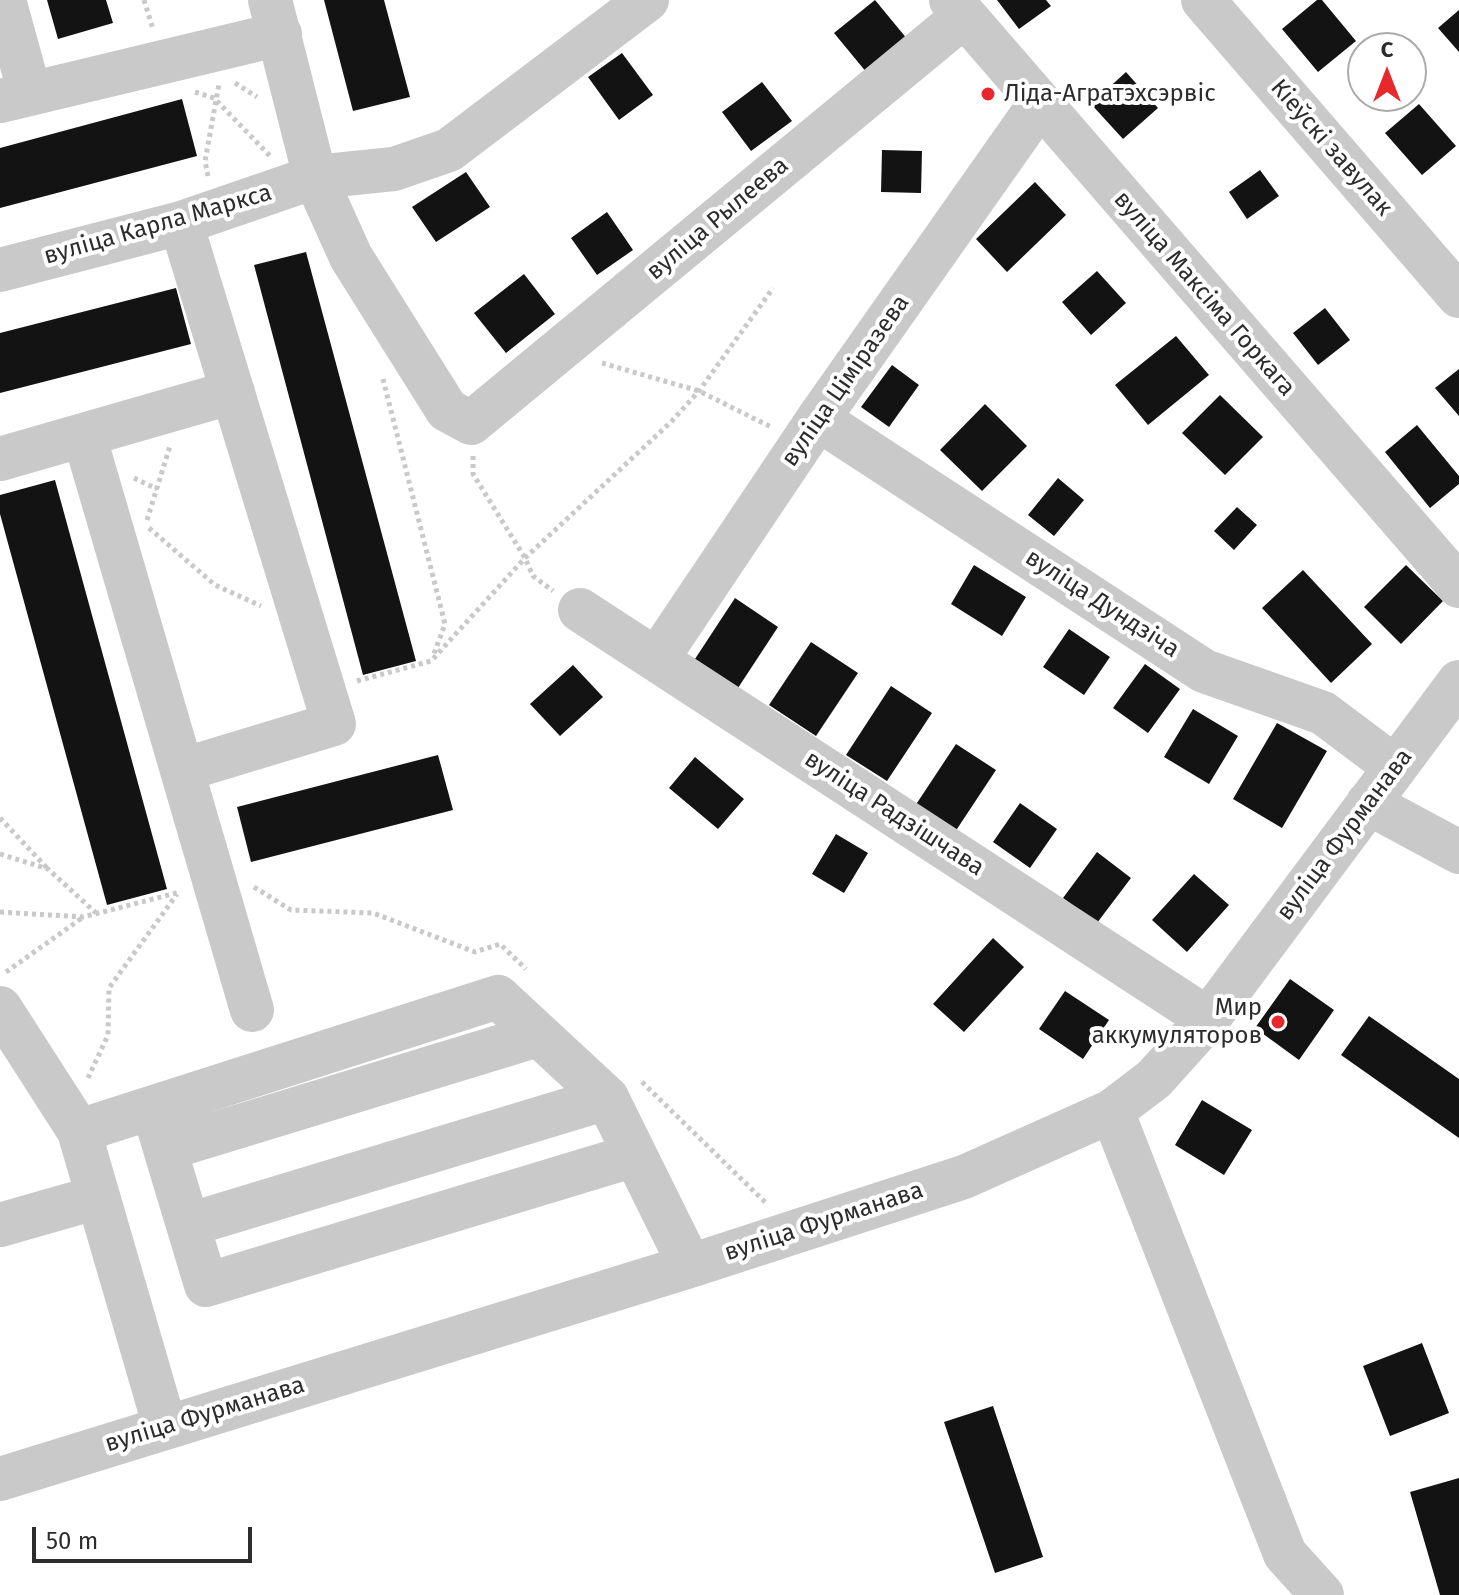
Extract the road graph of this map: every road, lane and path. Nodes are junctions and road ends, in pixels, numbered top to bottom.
1 (4, 0) edge
2 (647, 0) edge
3 (1203, 0) edge
4 (957, 8) edge
5 (275, 17) edge
6 (15, 97) edge
7 (214, 98) junction
8 (1039, 105) junction
9 (302, 125) junction
10 (306, 180) junction
11 (198, 217) junction
12 (0, 270) edge
13 (773, 288) dead end
14 (1459, 296) edge
15 (558, 351) junction
16 (379, 365) dead end
17 (699, 391) junction
18 (233, 392) junction
19 (182, 406) junction
20 (471, 423) junction
21 (811, 431) junction
22 (84, 435) junction
23 (0, 459) edge
24 (101, 490) junction
25 (146, 525) junction
26 (525, 558) junction
27 (128, 584) junction
28 (1459, 586) edge
29 (580, 610) joint
30 (304, 625) junction
31 (657, 659) junction
32 (431, 661) junction
33 (1459, 682) edge
34 (332, 708) junction
35 (1395, 767) junction
36 (182, 770) junction
37 (1368, 803) junction
38 (0, 818) edge
39 (202, 838) junction
40 (1459, 852) edge
41 (0, 854) edge
42 (48, 869) junction
43 (96, 914) dead end
44 (83, 917) dead end
45 (500, 944) dead end
46 (0, 977) edge
47 (534, 977) dead end
48 (0, 1008) edge
49 (252, 1010) dead end
50 (1208, 1019) junction
51 (622, 1088) junction
52 (1112, 1111) junction
53 (69, 1115) junction
54 (159, 1129) junction
55 (635, 1155) junction
56 (98, 1197) junction
57 (0, 1225) edge
58 (188, 1225) junction
59 (796, 1232) junction
60 (690, 1266) junction
61 (165, 1427) junction
62 (0, 1479) edge
63 (1322, 1595) edge

1 - 6 street
2 - 10 street, вуліца Карла Маркса
3 - 14 street, Кіеўскі завулак
4 - 8 street, вуліца Максіма Горкага
4 - 15 street, вуліца Рылеева
5 - 6 street
5 - 9 street
7 - 9 path
7 - 10 path
7 - 11 path
8 - 21 street, вуліца Ціміразева
8 - 28 street, вуліца Максіма Горкага
9 - 10 street
10 - 11 street, вуліца Карла Маркса
10 - 20 street
11 - 12 street, вуліца Карла Маркса
11 - 18 street
13 - 17 path
15 - 17 path
15 - 20 street, вуліца Рылеева
16 - 32 path
17 - 21 path
17 - 26 path
18 - 19 street
18 - 30 street
19 - 22 street
19 - 25 path
20 - 26 path
21 - 31 street, вуліца Ціміразева
21 - 35 street, вуліца Дундзіча
22 - 23 street
22 - 24 street
24 - 25 path
24 - 27 street
25 - 27 path
25 - 30 path
26 - 29 path
26 - 32 path
27 - 36 street
29 - 31 street, вуліца Радзішчава
30 - 34 street
31 - 50 street, вуліца Радзішчава
32 - 34 path
33 - 35 street, вуліца Фурманава
34 - 36 street
35 - 37 street, вуліца Фурманава
36 - 39 street
37 - 40 street
37 - 50 street, вуліца Фурманава
38 - 42 path
39 - 49 street
39 - 53 path
41 - 42 path
42 - 43 path
44 - 46 path
45 - 47 path
48 - 53 street
50 - 52 street, вуліца Фурманава
51 - 54 street
51 - 55 street
51 - 58 street
51 - 59 path
52 - 59 street, вуліца Фурманава
52 - 63 street
53 - 54 street
53 - 56 street
54 - 58 street
55 - 58 street
55 - 60 street
56 - 57 street
56 - 61 street
59 - 60 street, вуліца Фурманава
60 - 61 street, вуліца Фурманава
61 - 62 street, вуліца Фурманава

